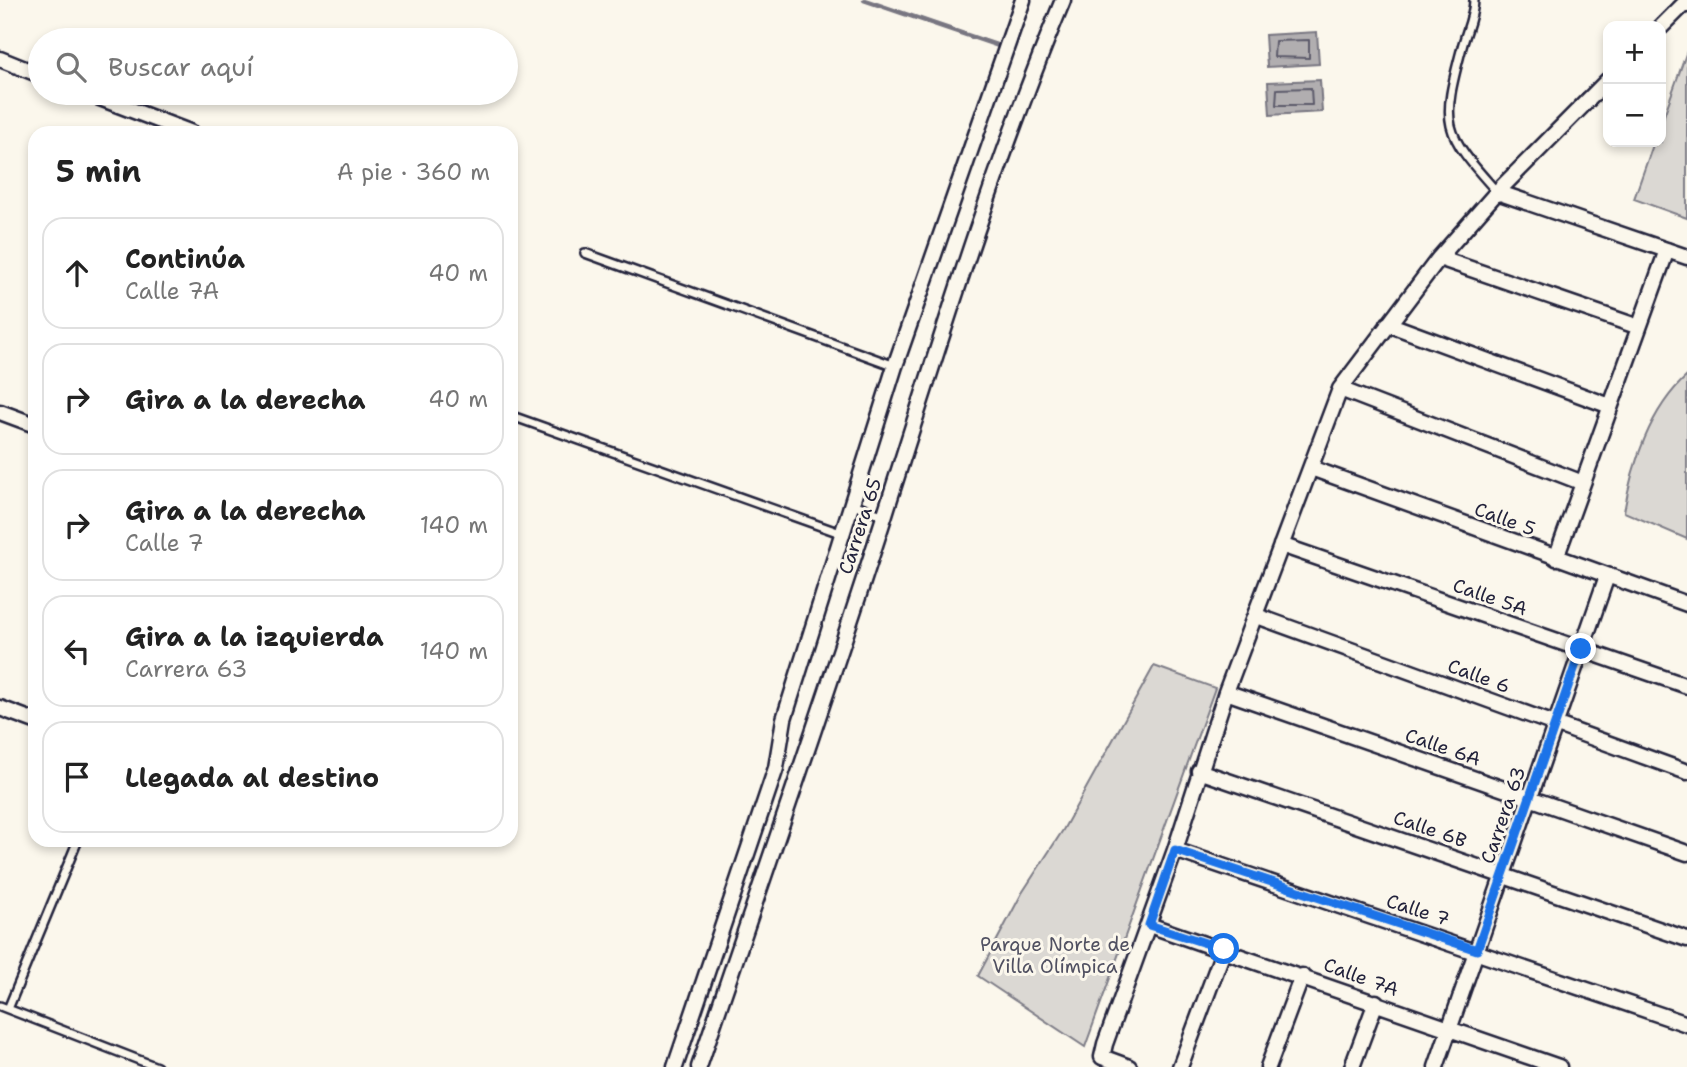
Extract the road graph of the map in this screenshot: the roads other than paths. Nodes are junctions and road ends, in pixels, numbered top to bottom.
1 (1023, 0) edge
2 (1063, 0) edge
3 (1474, 0) edge
4 (1685, 4) edge
5 (1666, 22) edge
6 (0, 59) edge
7 (28, 70) edge
8 (1604, 84) edge
9 (118, 105) edge
10 (174, 126) edge
11 (1497, 191) junction
12 (1667, 250) junction
13 (584, 253) dead end
14 (1687, 257) edge
15 (1439, 258) junction
16 (1388, 324) junction
17 (1639, 327) junction
18 (895, 366) junction
19 (1339, 389) junction
20 (1610, 406) junction
21 (0, 411) edge
22 (518, 418) edge
23 (28, 422) edge
24 (1311, 468) junction
25 (1583, 483) junction
26 (854, 504) junction
27 (884, 516) junction
28 (844, 534) junction
29 (1281, 545) junction
30 (1556, 558) junction
31 (1607, 576) junction
32 (1687, 604) edge
33 (1257, 616) junction
34 (1581, 649) junction
35 (1687, 686) edge
36 (1226, 692) junction
37 (0, 708) edge
38 (28, 718) edge
39 (1555, 724) junction
40 (1199, 771) junction
41 (1687, 772) edge
42 (1530, 798) junction
43 (75, 847) edge
44 (1175, 850) junction
45 (1687, 853) edge
46 (1503, 874) junction
47 (1149, 925) junction
48 (1687, 939) edge
49 (1224, 949) junction
50 (1477, 950) junction
51 (1302, 976) junction
52 (1376, 1002) junction
53 (4, 1007) edge
54 (1687, 1024) edge
55 (1450, 1028) junction
56 (157, 1067) edge
57 (674, 1067) edge
58 (699, 1067) edge
59 (1129, 1067) edge
60 (1180, 1067) edge
61 (1268, 1067) edge
62 (1352, 1067) edge
63 (1436, 1067) edge
64 (1559, 1067) edge

1 - 18 street, Carrera 65
2 - 27 street, Carrera 65
3 - 11 lane
4 - 5 street
6 - 7 street
8 - 11 street
9 - 10 street
11 - 12 street
11 - 15 street
12 - 14 street
12 - 17 street
13 - 18 lane
15 - 16 street
15 - 17 street
16 - 19 street
16 - 20 street
17 - 20 street
18 - 26 street, Carrera 65
19 - 24 street
19 - 25 street
20 - 25 street
21 - 23 street
22 - 28 lane
24 - 29 street
24 - 30 street, Calle 5
25 - 30 street
26 - 27 lane
26 - 28 street, Carrera 65
27 - 58 street, Carrera 65
28 - 57 street, Carrera 65
29 - 33 street
29 - 34 street, Calle 5A
30 - 31 street, Calle 5
31 - 32 street, Calle 5
31 - 34 street, Carrera 63
33 - 36 street
33 - 39 street, Calle 6
34 - 35 street, Calle 5A
34 - 39 street, Carrera 63
36 - 40 street
36 - 42 street, Calle 6A
37 - 38 street
39 - 41 street, Calle 6
39 - 42 street, Carrera 63
40 - 44 street
40 - 46 street, Calle 6B
42 - 45 street, Calle 6A
42 - 46 street, Carrera 63
43 - 53 lane
44 - 47 street
44 - 50 street, Calle 7
46 - 48 street, Calle 6B
46 - 50 street, Carrera 63
47 - 49 street, Calle 7A
47 - 59 street
49 - 51 street, Calle 7A
49 - 60 street
50 - 54 street, Calle 7
50 - 55 street, Carrera 63
51 - 52 street, Calle 7A
51 - 61 street
52 - 55 street, Calle 7A
52 - 62 street
53 - 56 lane
55 - 63 street, Carrera 63
55 - 64 street, Calle 7A

